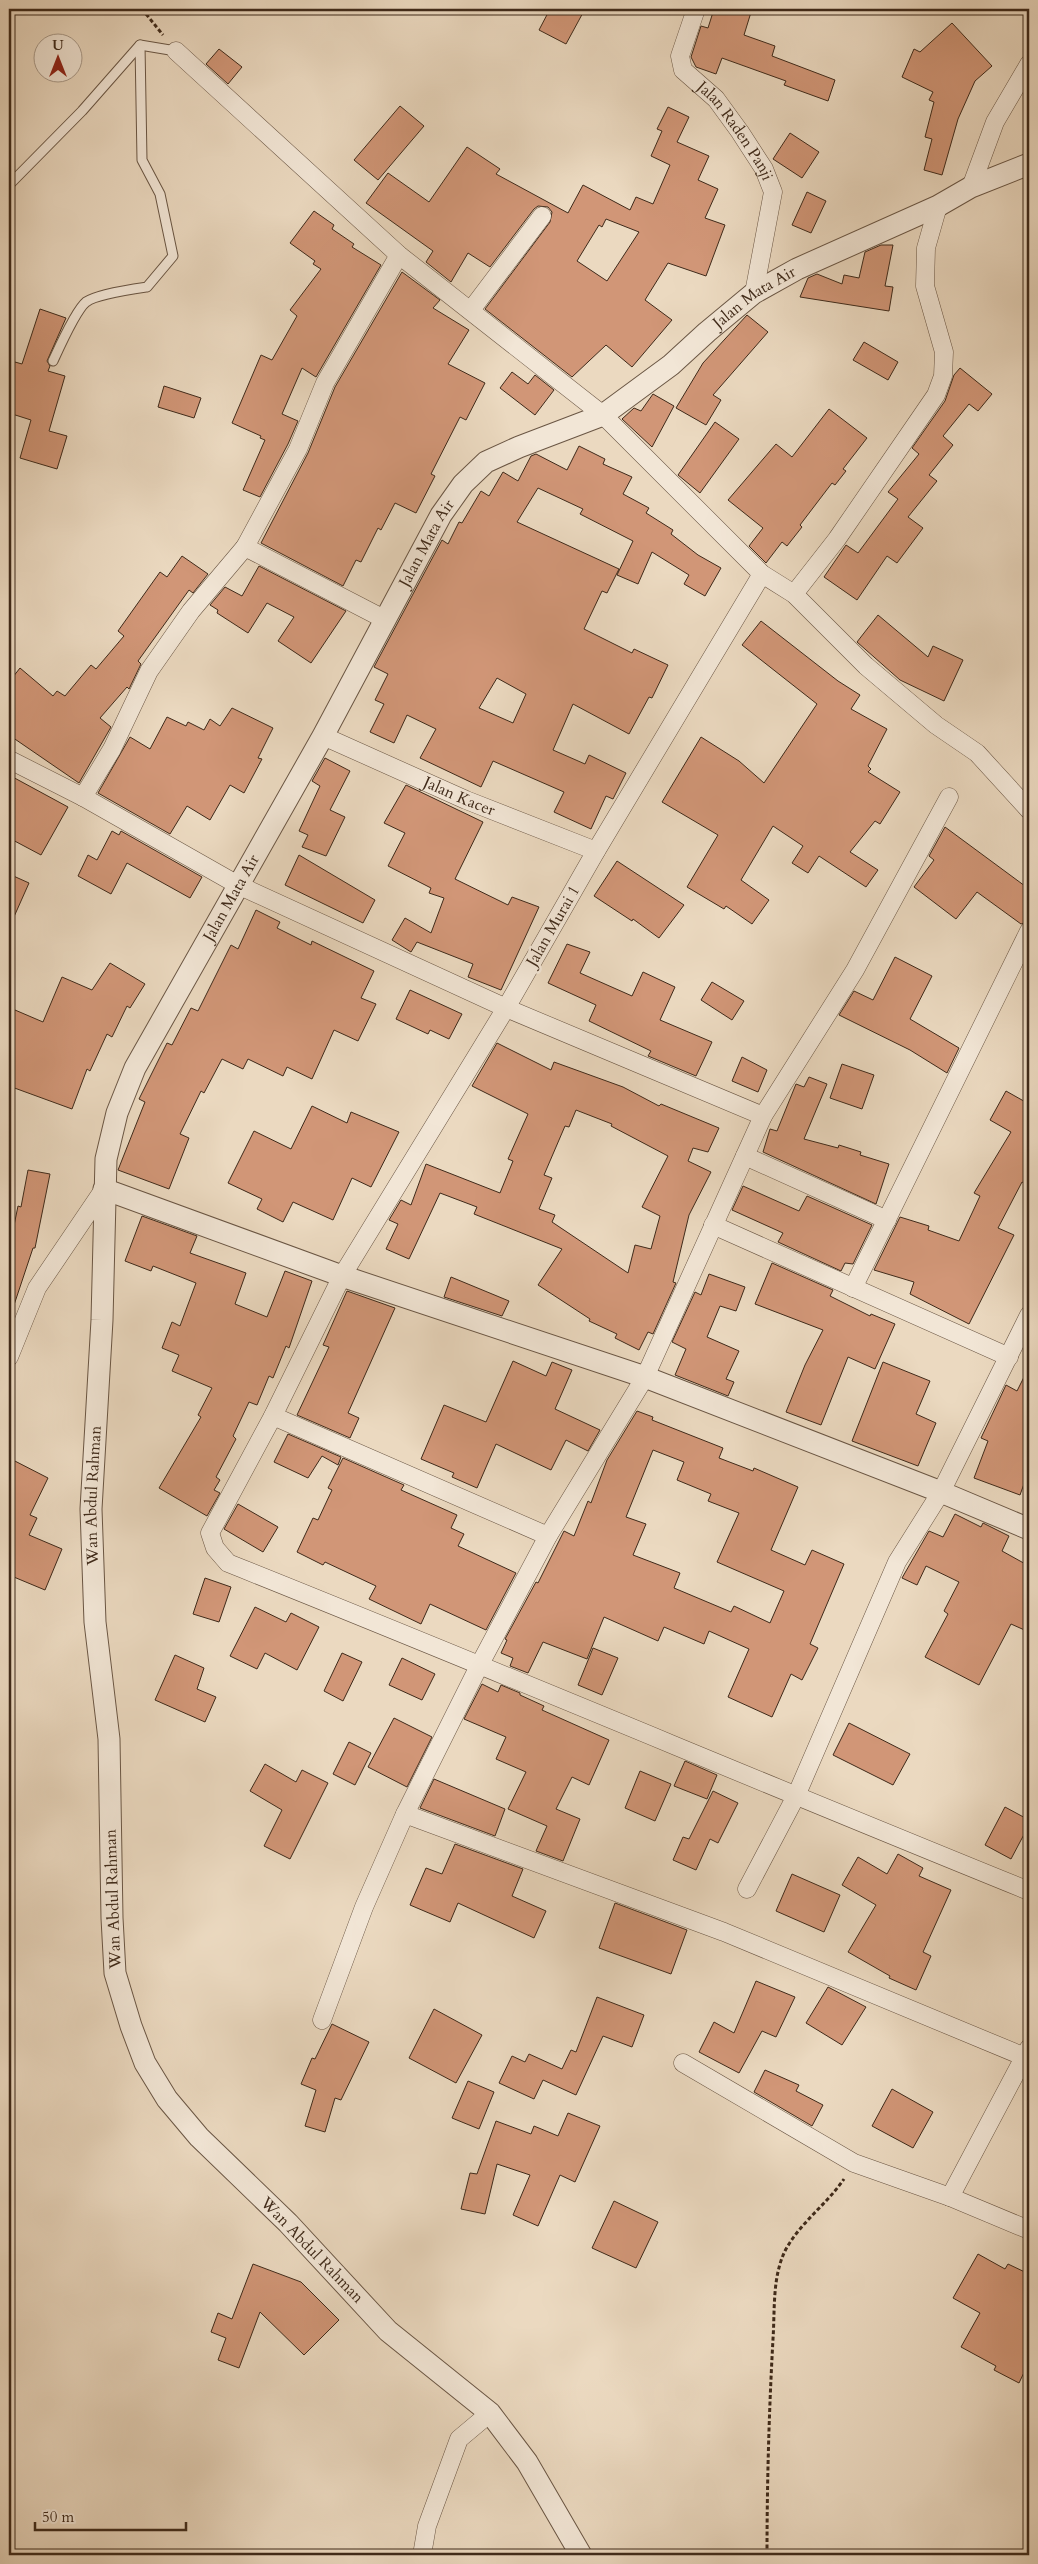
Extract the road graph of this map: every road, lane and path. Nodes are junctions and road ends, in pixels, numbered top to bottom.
1 (142, 9) edge
2 (696, 9) edge
3 (140, 45) junction
4 (176, 51) junction
5 (1029, 64) edge
6 (1029, 164) edge
7 (9, 185) edge
8 (971, 187) junction
9 (938, 206) junction
10 (542, 216) dead end
11 (399, 254) junction
12 (754, 293) junction
13 (471, 310) junction
14 (53, 361) dead end
15 (603, 415) junction
16 (245, 547) junction
17 (762, 574) junction
18 (794, 594) junction
19 (384, 620) junction
20 (323, 736) junction
21 (12, 761) dead end
22 (83, 797) junction
23 (949, 797) dead end
24 (1029, 810) edge
25 (596, 851) junction
26 (238, 885) junction
27 (1029, 931) edge
28 (506, 1008) junction
29 (763, 1116) junction
30 (745, 1156) junction
31 (104, 1189) junction
32 (887, 1220) junction
33 (714, 1225) junction
34 (342, 1276) junction
35 (853, 1288) junction
36 (1029, 1315) edge
37 (9, 1357) edge
38 (1008, 1357) junction
39 (645, 1377) junction
40 (273, 1416) junction
41 (941, 1492) junction
42 (1029, 1529) edge
43 (548, 1536) junction
44 (480, 1664) junction
45 (796, 1796) junction
46 (405, 1814) junction
47 (747, 1889) dead end
48 (1029, 1891) edge
49 (322, 2020) dead end
50 (1027, 2052) edge
51 (683, 2063) dead end
52 (854, 2163) junction
53 (950, 2197) junction
54 (1029, 2230) edge
55 (490, 2413) junction
56 (422, 2555) edge
57 (581, 2555) edge
58 (767, 2555) edge

1 - 4 path
2 - 12 street, Jalan Raden Panji
3 - 4 lane
3 - 7 lane
3 - 14 lane
4 - 11 street
5 - 8 street
6 - 8 street, Jalan Mata Air
8 - 9 street, Jalan Mata Air
9 - 12 street, Jalan Mata Air
9 - 18 street
10 - 13 street
11 - 13 street
11 - 16 street
12 - 15 street, Jalan Mata Air
13 - 15 street
15 - 17 street
15 - 19 street, Jalan Mata Air
16 - 19 street
16 - 22 street
17 - 18 street
17 - 25 street, Jalan Murai 1
18 - 24 street
19 - 20 street, Jalan Mata Air
20 - 25 street, Jalan Kacer
20 - 26 street, Jalan Mata Air
21 - 22 street
22 - 26 street
23 - 29 street
25 - 28 street, Jalan Murai 1
26 - 28 street
26 - 31 street, Jalan Mata Air
27 - 32 street
28 - 29 street
28 - 34 street, Jalan Murai 1
29 - 30 street
30 - 32 street
30 - 33 street
31 - 34 street
31 - 37 street
31 - 55 street, Wan Abdul Rahman
32 - 35 street
33 - 35 street
33 - 39 street
34 - 39 street
34 - 40 street, Jalan Murai 1
35 - 38 street
36 - 38 street
38 - 41 street
39 - 41 street
39 - 43 street
40 - 43 street
40 - 44 street, Jalan Murai 1
41 - 42 street
41 - 45 street
43 - 44 street
44 - 45 street, Jalan Murai 1
44 - 46 street
45 - 47 street
45 - 48 street, Jalan Murai 1
46 - 49 street
46 - 50 street
50 - 53 street
51 - 52 street
52 - 53 street
52 - 58 path
53 - 54 street
55 - 56 street
55 - 57 street, Wan Abdul Rahman

